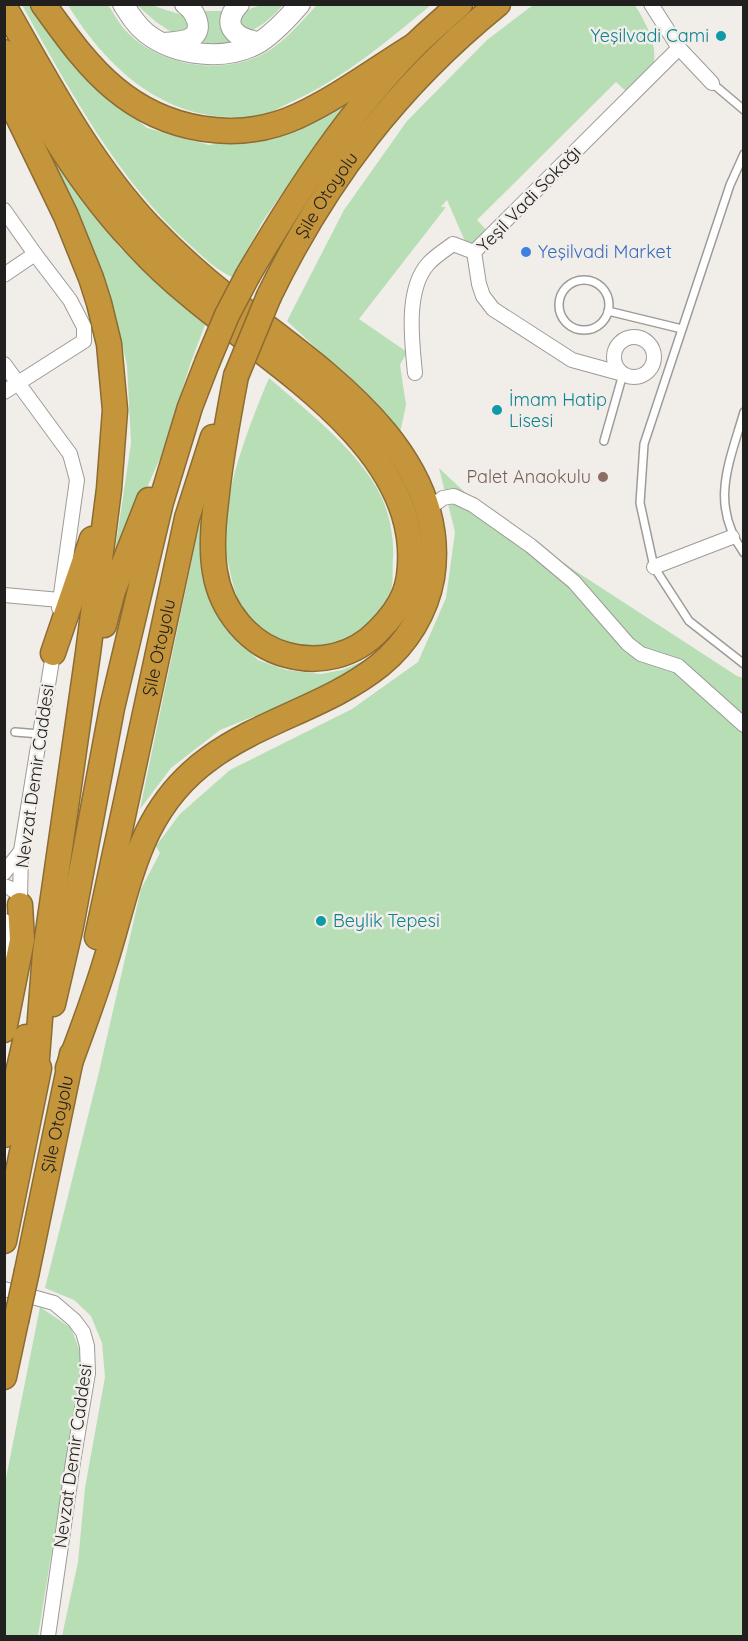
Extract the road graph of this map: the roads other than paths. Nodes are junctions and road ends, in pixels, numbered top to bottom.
1 (43, 4) edge
2 (60, 4) edge
3 (123, 4) edge
4 (184, 4) edge
5 (239, 4) edge
6 (300, 4) edge
7 (459, 4) edge
8 (498, 4) edge
9 (651, 4) edge
10 (4, 6) edge
11 (259, 42) junction
12 (163, 44) junction
13 (415, 45) junction
14 (679, 48) junction
15 (4, 52) edge
16 (95, 71) junction
17 (712, 83) joint
18 (4, 88) edge
19 (744, 110) edge
20 (744, 154) edge
21 (4, 210) edge
22 (474, 252) junction
23 (35, 254) junction
24 (4, 275) edge
25 (608, 311) junction
26 (682, 329) junction
27 (4, 364) edge
28 (415, 373) dead end
29 (623, 374) joint
30 (236, 376) junction
31 (18, 384) junction
32 (4, 392) edge
33 (190, 407) junction
34 (744, 412) edge
35 (604, 441) dead end
36 (109, 489) junction
37 (428, 509) junction
38 (732, 537) junction
39 (744, 553) edge
40 (654, 567) junction
41 (4, 595) edge
42 (60, 600) junction
43 (53, 653) junction
44 (744, 664) edge
45 (78, 719) junction
46 (744, 725) edge
47 (15, 732) dead end
48 (40, 734) junction
49 (21, 851) junction
50 (4, 867) edge
51 (4, 873) edge
52 (4, 886) edge
53 (12, 911) edge
54 (45, 953) junction
55 (4, 986) edge
56 (4, 1030) edge
57 (68, 1068) junction
58 (35, 1084) junction
59 (4, 1135) edge
60 (4, 1241) edge
61 (4, 1289) edge
62 (4, 1377) edge
63 (48, 1636) edge

1 - 16 highway
2 - 16 highway
3 - 12 street
4 - 12 street
5 - 11 street
6 - 11 street
7 - 13 highway, Şile Otoyolu
8 - 30 highway, Şile Otoyolu, bridge
9 - 14 street
10 - 37 highway
11 - 12 street
13 - 16 highway
13 - 33 highway, Şile Otoyolu, bridge
14 - 17 street
14 - 22 street, Yeşil Vadi Sokağı
15 - 30 highway
17 - 19 lane
18 - 36 highway
20 - 26 lane
21 - 23 street
22 - 28 street
22 - 29 street, Yeşil Vadi Sokağı
23 - 24 street
23 - 31 street
25 - 25 lane
25 - 26 lane
26 - 40 lane
27 - 31 street, Nevzat Demir Caddesi
29 - 35 lane, Yeşil Vadi Sokağı
30 - 57 highway, Şile Otoyolu
31 - 32 street
31 - 42 street, Nevzat Demir Caddesi
33 - 45 highway
33 - 58 highway, Şile Otoyolu
34 - 38 lane
36 - 43 highway
36 - 45 highway
37 - 46 street
37 - 57 highway
38 - 39 lane
38 - 40 street
40 - 44 lane
41 - 42 street
42 - 43 street, Nevzat Demir Caddesi
43 - 48 street, Nevzat Demir Caddesi
45 - 54 highway
47 - 48 lane
48 - 49 street, Nevzat Demir Caddesi
49 - 50 street
49 - 51 street
49 - 53 street, Nevzat Demir Caddesi
52 - 53 street
53 - 55 street, Nevzat Demir Caddesi
53 - 56 highway
54 - 58 highway
54 - 59 highway
57 - 62 highway, Şile Otoyolu, bridge
58 - 60 highway, Şile Otoyolu
61 - 63 street, Nevzat Demir Caddesi

